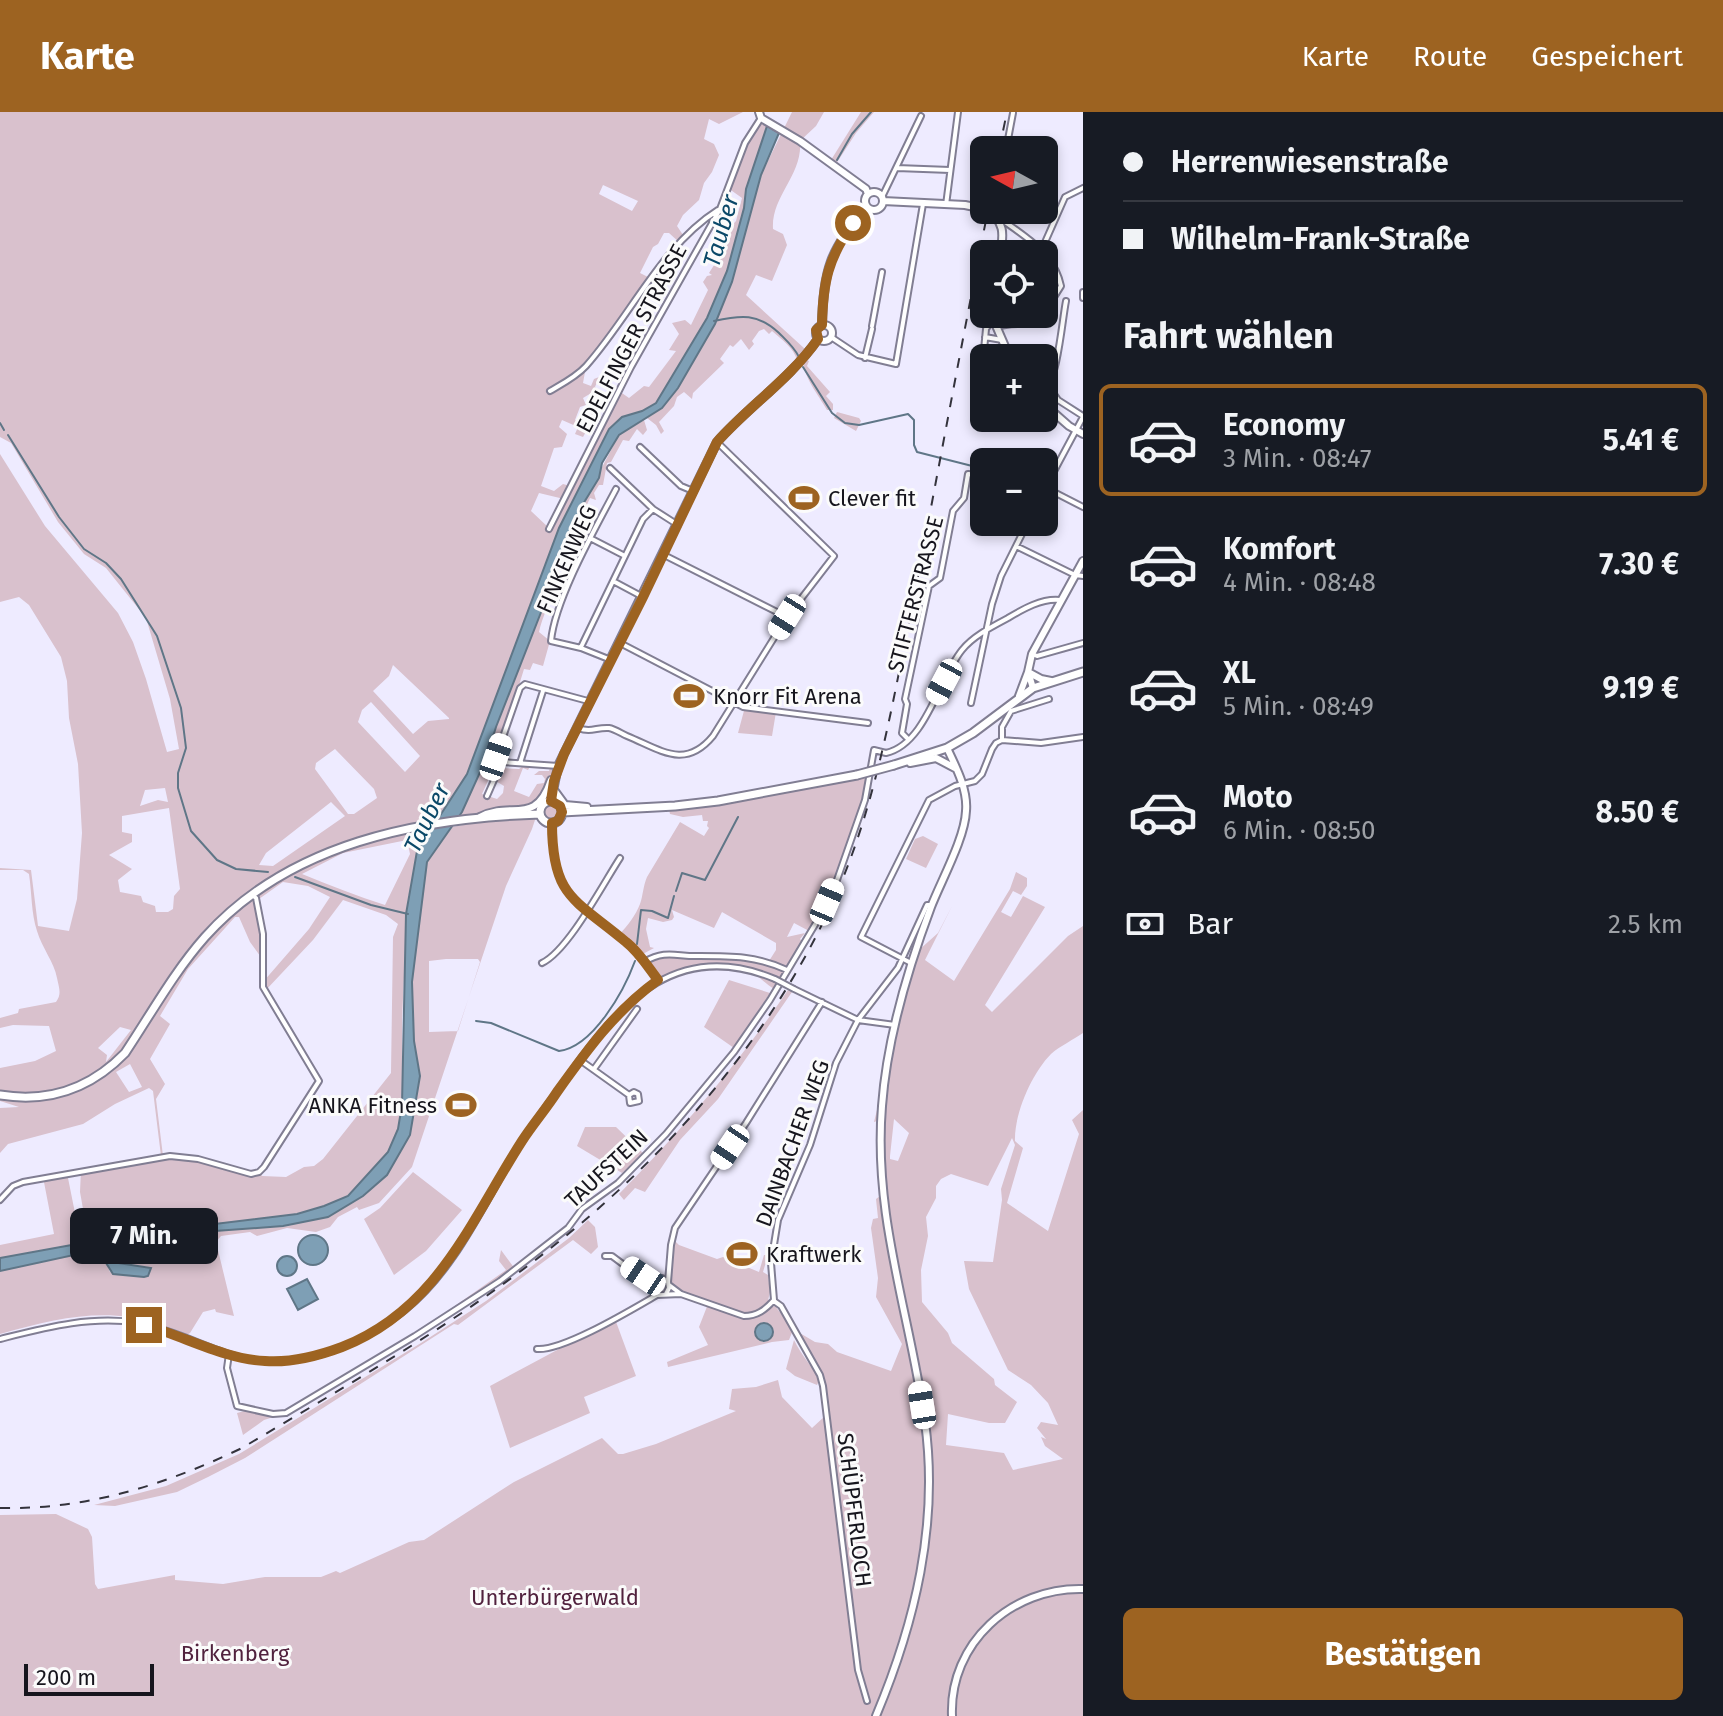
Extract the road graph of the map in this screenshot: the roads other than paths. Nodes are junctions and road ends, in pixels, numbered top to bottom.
1 (958, 112) edge
2 (1013, 113) edge
3 (921, 116) dead end
4 (761, 117) edge
5 (1009, 136) edge
6 (897, 168) junction
7 (950, 170) junction
8 (1083, 188) edge
9 (868, 194) junction
10 (883, 199) junction
11 (923, 204) junction
12 (946, 205) junction
13 (970, 206) edge
14 (867, 207) junction
15 (720, 209) junction
16 (1008, 224) edge
17 (1030, 240) edge
18 (1046, 240) edge
19 (882, 272) dead end
20 (1066, 301) dead end
21 (822, 325) junction
22 (988, 328) edge
23 (997, 328) edge
24 (831, 337) junction
25 (985, 337) junction
26 (818, 339) junction
27 (1002, 340) junction
28 (984, 344) edge
29 (1003, 344) edge
30 (1056, 344) edge
31 (865, 358) junction
32 (550, 391) dead end
33 (1058, 400) edge
34 (1058, 416) edge
35 (1083, 416) edge
36 (1075, 430) junction
37 (1083, 434) edge
38 (717, 442) junction
39 (640, 447) dead end
40 (1058, 462) edge
41 (610, 468) dead end
42 (970, 474) edge
43 (616, 489) dead end
44 (693, 491) junction
45 (1058, 495) edge
46 (1083, 507) edge
47 (653, 509) junction
48 (678, 525) junction
49 (549, 529) dead end
50 (1021, 536) edge
51 (590, 538) junction
52 (1016, 546) junction
53 (624, 555) junction
54 (664, 555) junction
55 (1083, 561) edge
56 (1075, 575) junction
57 (1083, 576) edge
58 (613, 581) junction
59 (643, 597) junction
60 (1060, 600) junction
61 (787, 617) junction
62 (985, 631) junction
63 (620, 643) junction
64 (1083, 643) edge
65 (581, 648) junction
66 (1032, 654) junction
67 (611, 660) junction
68 (1028, 672) junction
69 (1083, 672) edge
70 (1051, 681) junction
71 (1033, 688) junction
72 (543, 691) junction
73 (1019, 696) junction
74 (1049, 699) dead end
75 (733, 701) junction
76 (591, 702) junction
77 (971, 703) dead end
78 (868, 723) dead end
79 (577, 728) junction
80 (967, 737) junction
81 (1083, 737) edge
82 (908, 739) junction
83 (1002, 740) junction
84 (947, 748) junction
85 (502, 762) junction
86 (520, 763) junction
87 (897, 764) junction
88 (558, 766) junction
89 (955, 767) junction
90 (962, 785) junction
91 (553, 788) junction
92 (487, 796) dead end
93 (551, 801) junction
94 (606, 809) junction
95 (562, 812) junction
96 (540, 814) junction
97 (475, 819) junction
98 (552, 823) junction
99 (620, 858) dead end
100 (252, 895) junction
101 (932, 905) junction
102 (586, 913) junction
103 (902, 960) junction
104 (644, 962) junction
105 (542, 963) dead end
106 (911, 963) junction
107 (787, 970) junction
108 (658, 980) junction
109 (822, 1002) junction
110 (637, 1009) dead end
111 (858, 1020) junction
112 (895, 1025) junction
113 (580, 1060) junction
114 (594, 1070) junction
115 (0, 1095) edge
116 (629, 1095) dead end
117 (0, 1200) edge
118 (605, 1256) dead end
119 (643, 1276) junction
120 (664, 1281) junction
121 (652, 1288) junction
122 (666, 1294) junction
123 (681, 1294) junction
124 (657, 1295) junction
125 (774, 1300) junction
126 (643, 1303) junction
127 (0, 1339) edge
128 (537, 1349) dead end
129 (229, 1354) junction
130 (1083, 1589) edge
131 (867, 1701) dead end
132 (876, 1716) edge
133 (952, 1716) edge

1 - 7 street
2 - 5 street
3 - 6 street
4 - 9 street
4 - 15 street, EDELFINGER STRASSE
6 - 7 street
6 - 10 street
7 - 12 street
8 - 18 street
9 - 10 street
9 - 14 street
10 - 11 street
10 - 14 street
11 - 12 street
11 - 31 street
12 - 13 street
14 - 21 street
15 - 32 street
15 - 49 street, EDELFINGER STRASSE
16 - 17 street
19 - 31 street
20 - 30 street
21 - 24 street
21 - 26 street
22 - 25 street
23 - 27 street
24 - 26 street
24 - 31 street
25 - 27 street
25 - 28 street
26 - 38 street
27 - 29 street
33 - 35 street
34 - 36 street
35 - 36 street
36 - 37 street
36 - 40 street
38 - 44 street
38 - 61 street
39 - 44 street
41 - 47 street
42 - 82 street, STIFTERSTRASSE
43 - 51 street, FINKENWEG
44 - 48 street
45 - 46 street
47 - 48 street
47 - 53 street
48 - 54 street
50 - 52 street
51 - 53 street
51 - 65 street, FINKENWEG
52 - 56 street
52 - 62 street
53 - 58 street
54 - 59 street
54 - 61 street
55 - 56 street
56 - 57 street
56 - 60 street
58 - 59 street
58 - 65 street
59 - 63 street
60 - 62 street
60 - 66 street
61 - 75 street
62 - 77 street
62 - 82 street
63 - 67 street
63 - 75 street
64 - 66 street
65 - 67 street
66 - 68 street
67 - 76 street
68 - 70 street
68 - 71 street
68 - 73 street
69 - 70 main road
70 - 71 main road
71 - 73 main road
72 - 76 street
72 - 85 street
72 - 86 street
73 - 80 main road
74 - 83 street
75 - 78 street
75 - 79 street
76 - 79 street
79 - 88 street
80 - 84 main road
80 - 89 street
81 - 83 street
82 - 107 street, TAUFSTEIN
83 - 90 street
84 - 87 main road
84 - 89 street
85 - 86 street
85 - 92 street
86 - 88 street
87 - 89 street
87 - 94 main road, bridge
88 - 91 street
88 - 97 street
89 - 90 street
90 - 101 street
90 - 103 street
91 - 93 street
91 - 94 street
93 - 95 main road
93 - 96 main road
94 - 95 main road
95 - 98 main road
96 - 97 main road
96 - 98 main road
97 - 100 main road
98 - 102 street
99 - 102 street
100 - 115 main road
100 - 117 street
101 - 103 street, DAINBACHER WEG
101 - 106 street
102 - 104 street
102 - 105 street
103 - 106 street
103 - 111 street, DAINBACHER WEG
104 - 107 street
104 - 108 street
106 - 112 street
107 - 129 street, TAUFSTEIN
108 - 109 street, bridge
108 - 113 street
109 - 111 street
109 - 120 street
110 - 114 street
111 - 112 street
111 - 125 street, DAINBACHER WEG
112 - 132 street
113 - 114 street
113 - 129 street
114 - 116 street
118 - 119 street
119 - 120 street
119 - 121 street
120 - 121 street
120 - 122 street
120 - 123 street
121 - 124 street
121 - 126 street
122 - 123 street
122 - 124 street
123 - 125 street
124 - 126 street
125 - 131 street, SCHÜPFERLOCH
126 - 128 street
127 - 129 street
130 - 133 street

